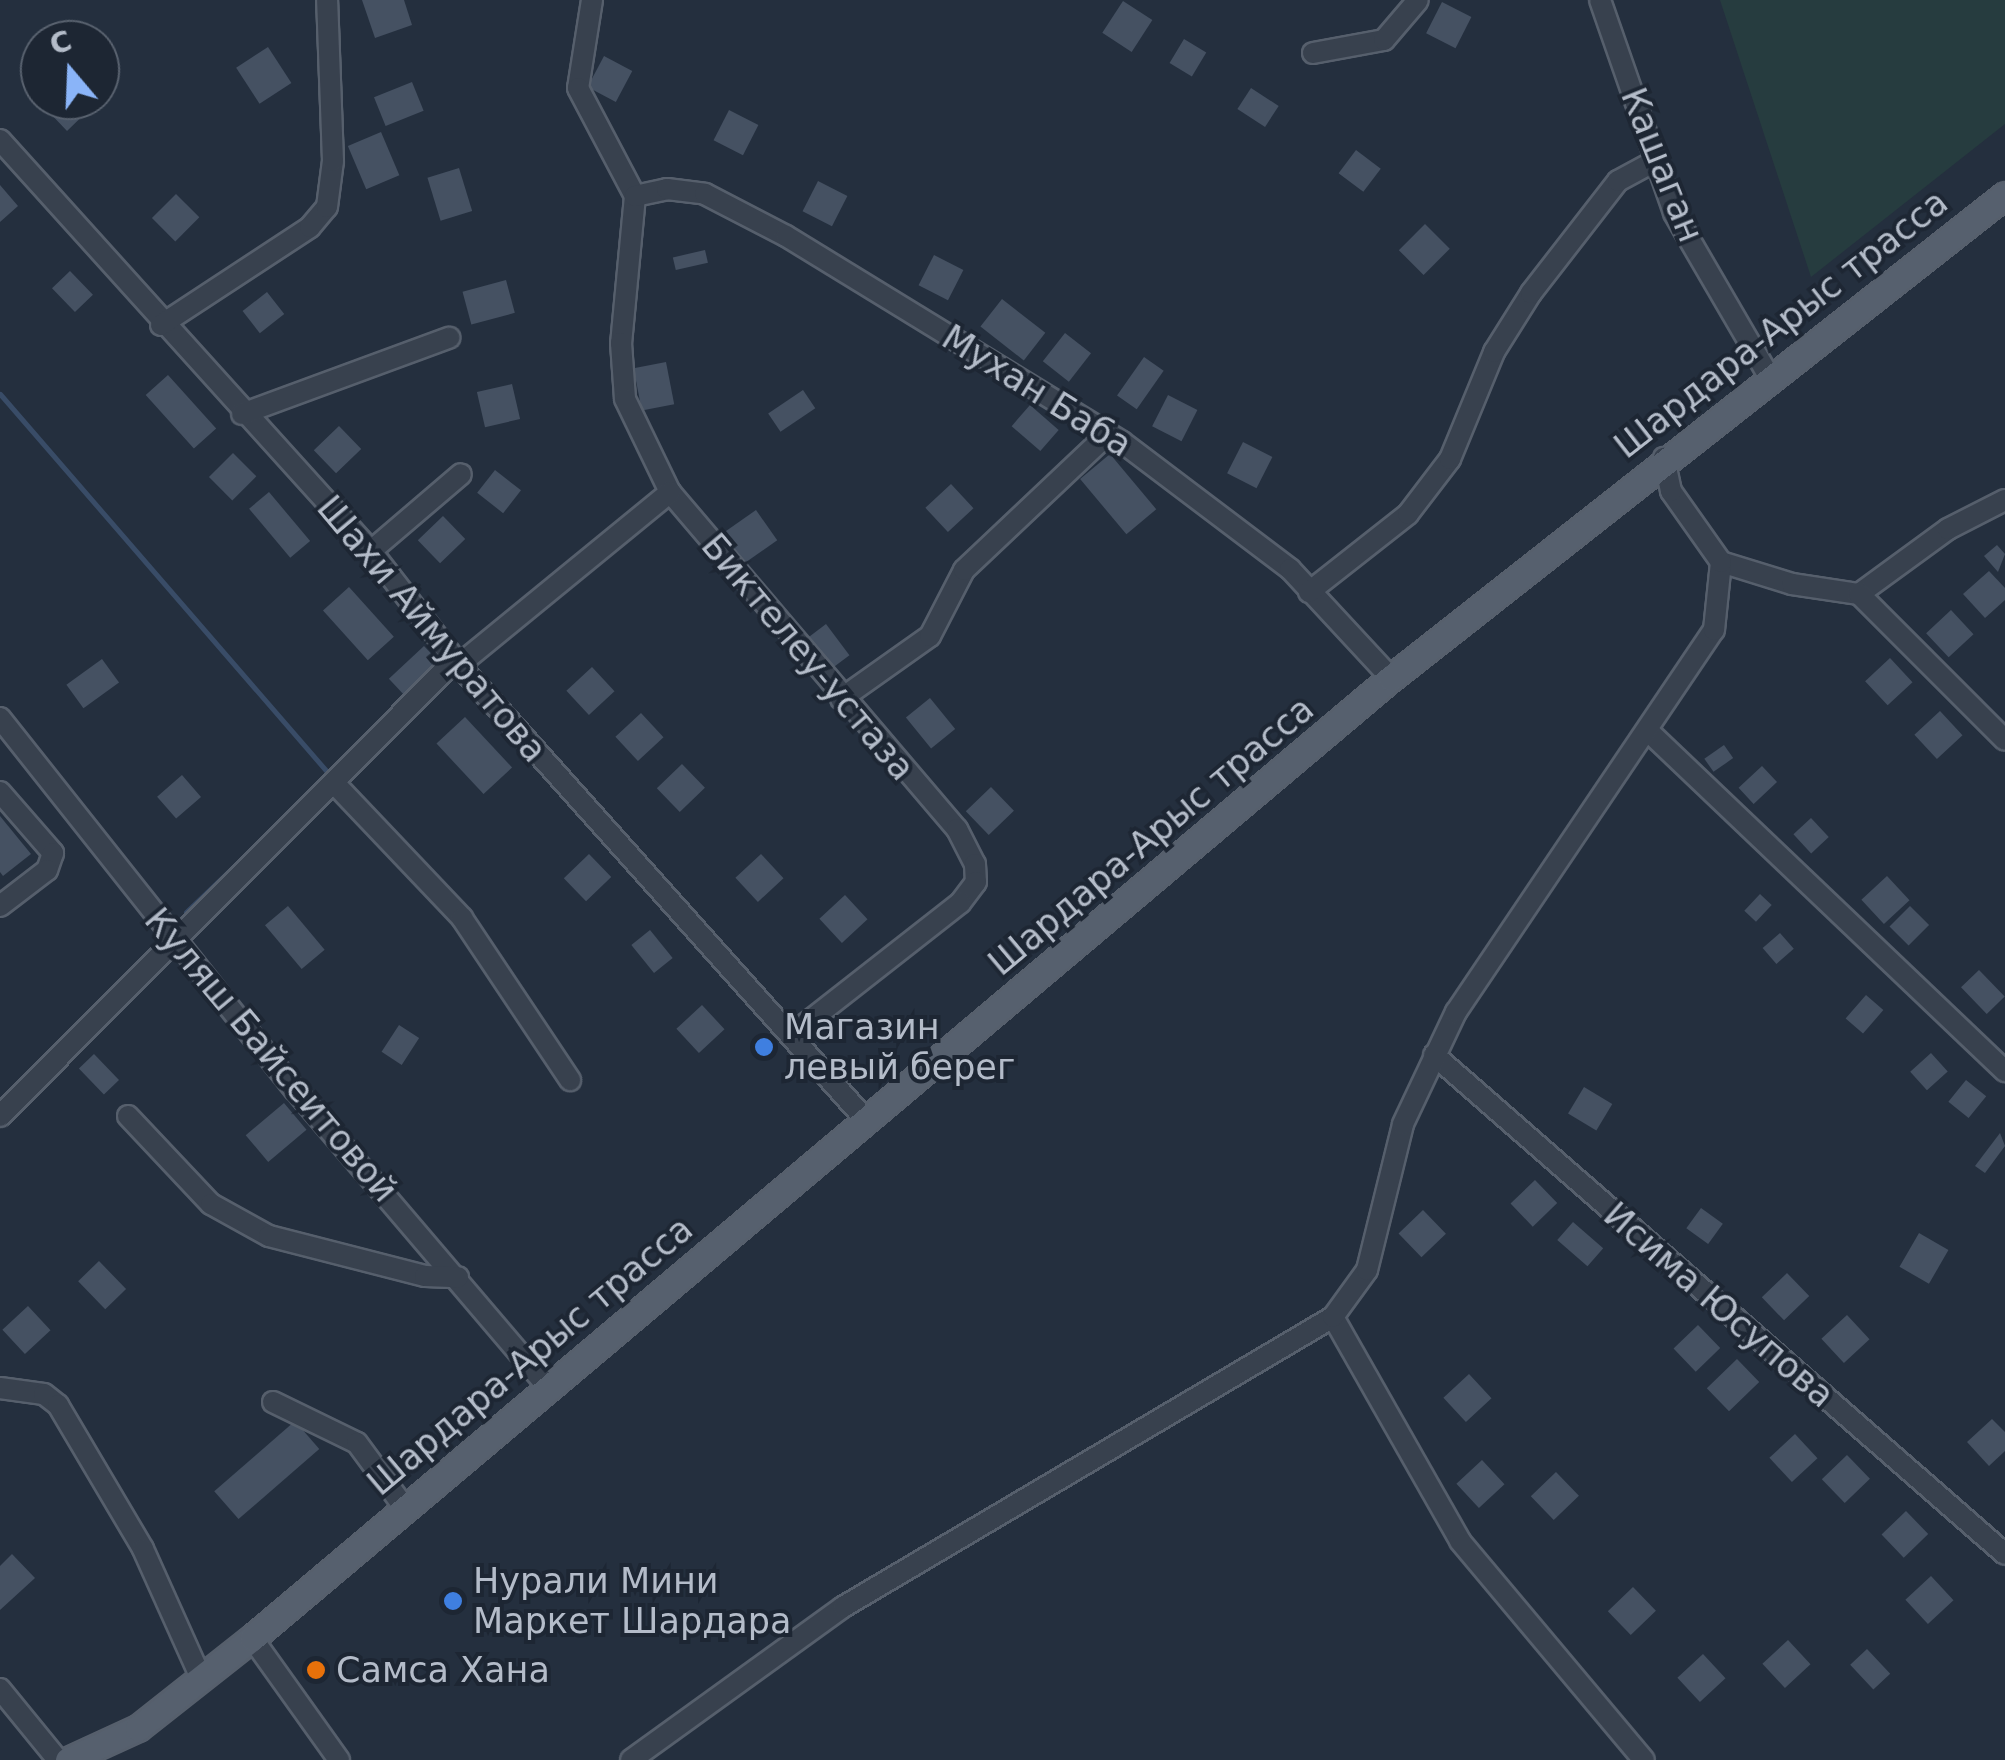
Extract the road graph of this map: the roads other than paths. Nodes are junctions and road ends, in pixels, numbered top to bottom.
1 (327, 0) edge
2 (592, 0) edge
3 (1418, 0) edge
4 (1600, 0) edge
5 (1314, 53) dead end
6 (0, 140) edge
7 (1655, 161) junction
8 (2005, 194) edge
9 (635, 196) junction
10 (161, 325) junction
11 (449, 338) dead end
12 (1770, 376) junction
13 (242, 414) junction
14 (1108, 434) junction
15 (1664, 458) junction
16 (461, 474) dead end
17 (670, 492) junction
18 (2005, 500) edge
19 (371, 551) junction
20 (1721, 562) junction
21 (1309, 592) junction
22 (1859, 594) junction
23 (457, 663) junction
24 (1390, 678) junction
25 (841, 699) junction
26 (2, 725) edge
27 (1649, 732) junction
28 (2005, 740) edge
29 (335, 784) junction
30 (0, 792) edge
31 (0, 906) edge
32 (173, 939) junction
33 (793, 1034) junction
34 (1434, 1056) junction
35 (2005, 1071) edge
36 (570, 1080) dead end
37 (0, 1116) edge
38 (128, 1116) dead end
39 (865, 1119) junction
40 (458, 1277) junction
41 (1333, 1317) junction
42 (548, 1387) junction
43 (0, 1388) edge
44 (273, 1402) dead end
45 (405, 1508) junction
46 (2005, 1554) edge
47 (252, 1638) junction
48 (201, 1678) junction
49 (0, 1689) edge
50 (58, 1760) edge
51 (68, 1760) edge
52 (339, 1760) edge
53 (630, 1760) edge
54 (1644, 1760) edge

1 - 10 street
2 - 9 street
3 - 5 street
4 - 7 street, Кашаган
6 - 10 street, Шахи Аймуратова
7 - 12 street, Кашаган
7 - 21 street
8 - 12 main road, Шардара-Арыс трасса
9 - 14 street, Мухан Баба
9 - 17 street, Биктелеу-устаза
10 - 13 street, Шахи Аймуратова
11 - 13 street
12 - 15 main road, Шардара-Арыс трасса
13 - 19 street, Шахи Аймуратова
14 - 21 street, Мухан Баба
14 - 25 street
15 - 20 street
15 - 24 main road, Шардара-Арыс трасса
16 - 19 street
17 - 23 street
17 - 25 street, Биктелеу-устаза
18 - 22 street
19 - 23 street, Шахи Аймуратова
20 - 22 street
20 - 27 street
21 - 24 street, Мухан Баба
22 - 28 street
23 - 29 street
23 - 33 street, Шахи Аймуратова
24 - 39 main road, Шардара-Арыс трасса
25 - 33 street, Биктелеу-устаза
26 - 32 street, Куляш Байсеитовой
27 - 34 street
27 - 35 street
29 - 32 street
29 - 36 street
30 - 31 street
32 - 37 street
32 - 40 street, Куляш Байсеитовой
33 - 39 street, Шахи Аймуратова
34 - 41 street
34 - 46 street, Исима Юсупова
38 - 40 street
39 - 42 main road, Шардара-Арыс трасса
40 - 42 street, Куляш Байсеитовой
41 - 53 street
41 - 54 street
42 - 45 main road, Шардара-Арыс трасса
43 - 48 street
44 - 45 street
45 - 47 main road, Шардара-Арыс трасса
47 - 48 main road, Шардара-Арыс трасса
47 - 52 street
48 - 51 main road, Шардара-Арыс трасса
49 - 50 street

